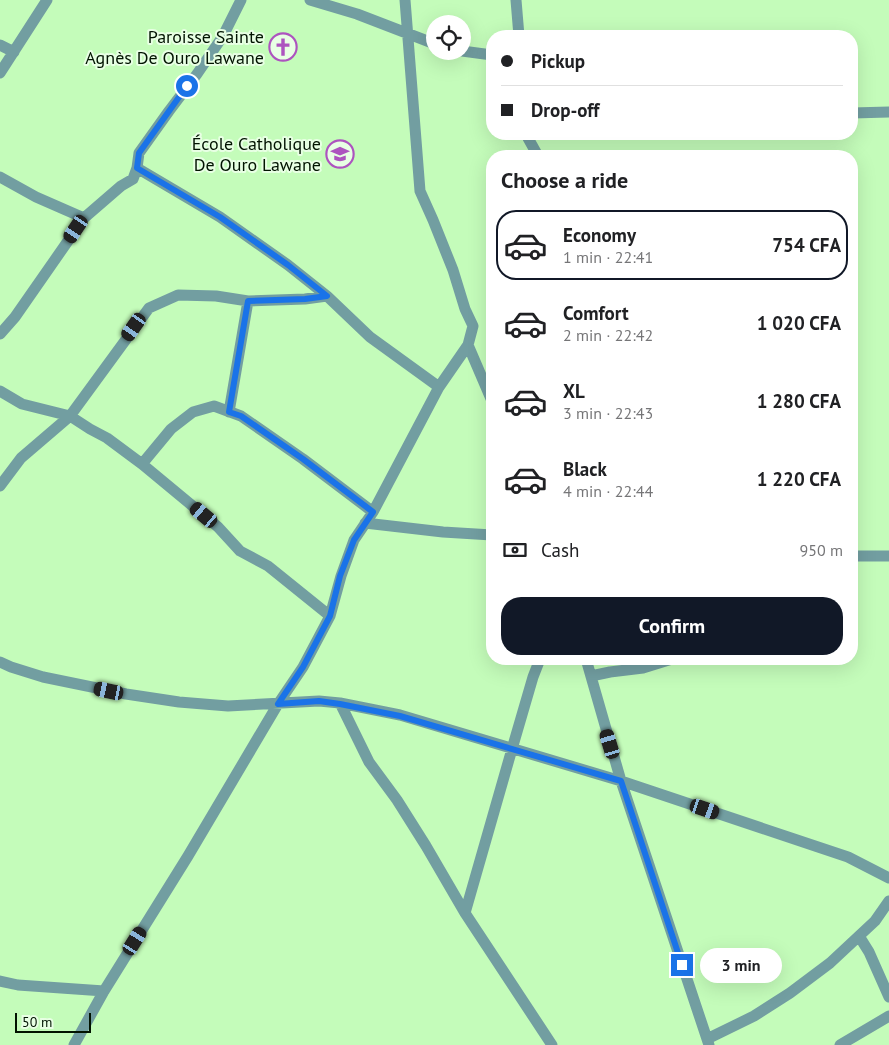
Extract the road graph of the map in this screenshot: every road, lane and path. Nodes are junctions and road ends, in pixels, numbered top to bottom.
1 (47, 0) edge
2 (241, 0) edge
3 (310, 0) edge
4 (405, 0) edge
5 (516, 0) edge
6 (518, 30) edge
7 (408, 33) junction
8 (426, 40) edge
9 (0, 45) edge
10 (14, 52) junction
11 (471, 52) edge
12 (486, 54) edge
13 (0, 73) edge
14 (889, 112) edge
15 (858, 113) edge
16 (137, 168) junction
17 (0, 177) edge
18 (84, 218) junction
19 (327, 296) junction
20 (248, 301) junction
21 (0, 334) edge
22 (468, 345) junction
23 (438, 387) junction
24 (486, 387) edge
25 (0, 391) edge
26 (229, 412) junction
27 (70, 416) junction
28 (142, 464) junction
29 (0, 486) edge
30 (373, 512) junction
31 (366, 523) junction
32 (486, 535) edge
33 (858, 556) edge
34 (889, 556) edge
35 (330, 616) junction
36 (0, 662) edge
37 (538, 665) edge
38 (588, 665) edge
39 (653, 665) edge
40 (591, 676) junction
41 (278, 704) junction
42 (340, 704) junction
43 (512, 749) junction
44 (621, 781) junction
45 (889, 878) edge
46 (889, 901) edge
47 (465, 913) junction
48 (859, 936) junction
49 (0, 981) edge
50 (104, 992) junction
51 (889, 997) edge
52 (889, 1016) edge
53 (708, 1042) edge
54 (74, 1045) edge
55 (552, 1045) edge
56 (840, 1045) edge

1 - 10 street
2 - 16 street
3 - 7 street
4 - 7 street
5 - 6 street
7 - 8 street
7 - 22 street
9 - 10 street
10 - 13 street
11 - 12 street
14 - 15 street
16 - 18 street
16 - 19 street
17 - 18 street
18 - 21 street
19 - 20 street
19 - 23 street
20 - 26 street
20 - 27 street
22 - 23 street
22 - 24 street
23 - 30 street
25 - 27 street
26 - 28 street
26 - 30 street
27 - 28 street
27 - 29 street
28 - 35 street
30 - 31 street
31 - 32 street
31 - 35 street
33 - 34 street
35 - 41 street
36 - 41 street
37 - 43 street
38 - 40 street
39 - 40 street
40 - 44 street
41 - 42 street
41 - 50 street
42 - 43 street
42 - 47 street
43 - 44 street
43 - 47 street
44 - 45 street
44 - 53 street
46 - 48 street
47 - 55 street
48 - 51 street
48 - 53 street
49 - 50 street
50 - 54 street
52 - 56 street

